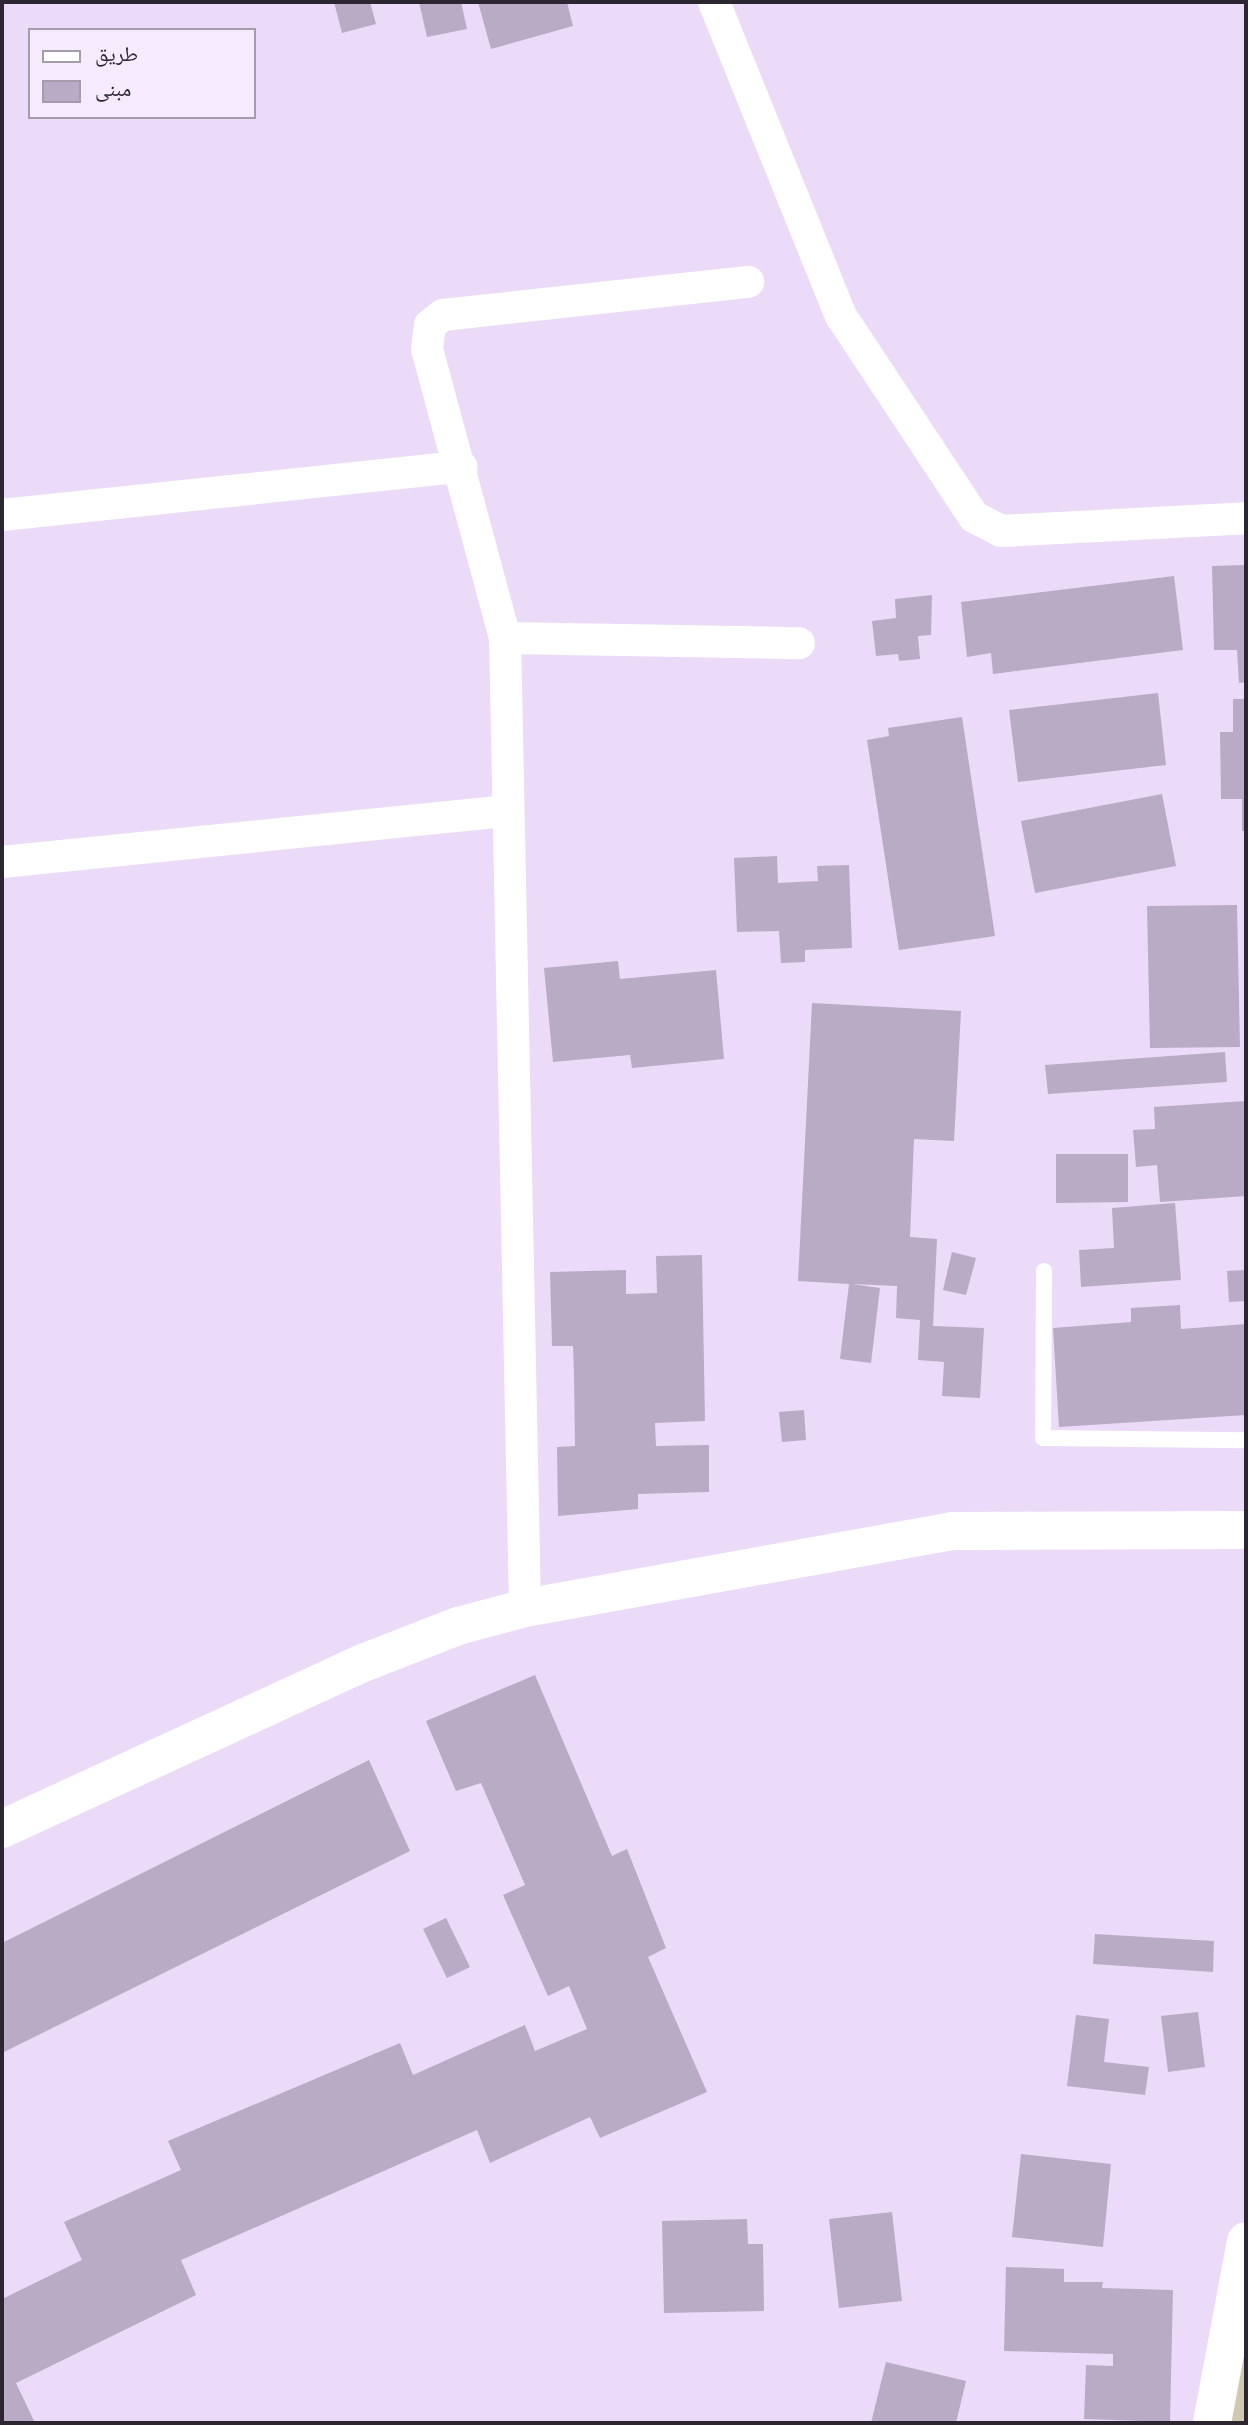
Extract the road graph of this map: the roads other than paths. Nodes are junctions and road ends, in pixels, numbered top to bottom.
1 (714, 2) edge
2 (748, 282) dead end
3 (462, 467) junction
4 (2, 515) edge
5 (1246, 518) edge
6 (505, 638) junction
7 (799, 643) dead end
8 (507, 811) junction
9 (2, 862) edge
10 (1044, 1270) dead end
11 (1246, 1440) edge
12 (1246, 1530) edge
13 (525, 1608) junction
14 (2, 1829) edge
15 (1245, 2250) edge
16 (1212, 2423) edge

1 - 5 street
2 - 3 street
3 - 4 street
3 - 6 street
6 - 7 street
6 - 8 street
8 - 9 street
8 - 13 street
10 - 11 lane
12 - 13 street
13 - 14 street
15 - 16 street

